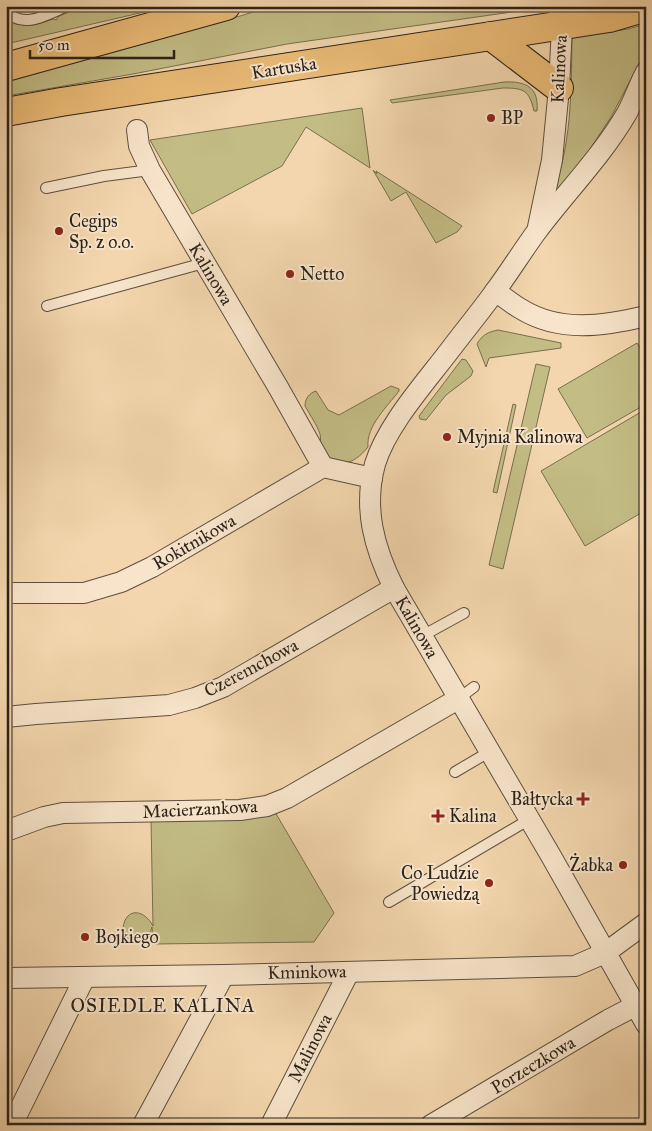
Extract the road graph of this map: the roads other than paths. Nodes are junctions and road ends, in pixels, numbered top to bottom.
1 (67, 6) edge
2 (226, 6) edge
3 (646, 7) edge
4 (6, 10) edge
5 (562, 16) edge
6 (490, 36) junction
7 (6, 67) edge
8 (646, 72) edge
9 (559, 88) junction
10 (6, 112) edge
11 (137, 130) dead end
12 (150, 170) junction
13 (46, 188) dead end
14 (537, 231) junction
15 (204, 263) junction
16 (495, 291) junction
17 (47, 306) dead end
18 (646, 316) edge
19 (323, 467) junction
20 (372, 478) junction
21 (394, 588) junction
22 (6, 593) edge
23 (464, 613) dead end
24 (422, 636) junction
25 (466, 693) junction
26 (6, 717) edge
27 (489, 752) junction
28 (455, 772) dead end
29 (530, 820) junction
30 (6, 831) edge
31 (389, 902) dead end
32 (646, 923) edge
33 (605, 952) junction
34 (349, 972) junction
35 (224, 975) junction
36 (85, 977) junction
37 (6, 978) edge
38 (635, 1006) junction
39 (646, 1024) edge
40 (12, 1125) edge
41 (143, 1125) edge
42 (271, 1125) edge
43 (432, 1125) edge

1 - 4 lane
2 - 7 main road
3 - 5 main road, Kartuska
5 - 6 main road, Kartuska
5 - 9 street, Kalinowa
6 - 9 main road
6 - 10 main road, Kartuska
8 - 14 street, Kalinowa
9 - 14 street, Kalinowa
11 - 12 street, Kalinowa
12 - 13 lane
12 - 15 street, Kalinowa
14 - 16 street, Kalinowa
15 - 17 lane
15 - 19 street, Kalinowa
16 - 18 street
16 - 20 street, Kalinowa
19 - 20 street
19 - 22 street, Rokitnikowa
20 - 21 street, Kalinowa
21 - 24 street, Kalinowa
21 - 26 street, Czeremchowa
23 - 24 lane
24 - 25 street, Kalinowa
25 - 27 street, Kalinowa
25 - 30 street, Macierzankowa
27 - 28 lane
27 - 29 street, Kalinowa
29 - 31 lane
29 - 33 street, Kalinowa
32 - 33 street, Kminkowa
33 - 34 street, Kminkowa
33 - 38 street, Kalinowa
34 - 35 street, Kminkowa
34 - 42 street, Malinowa
35 - 36 street, Kminkowa
35 - 41 street
36 - 37 street, Kminkowa
36 - 40 street
38 - 39 street, Kalinowa
38 - 43 street, Porzeczkowa

